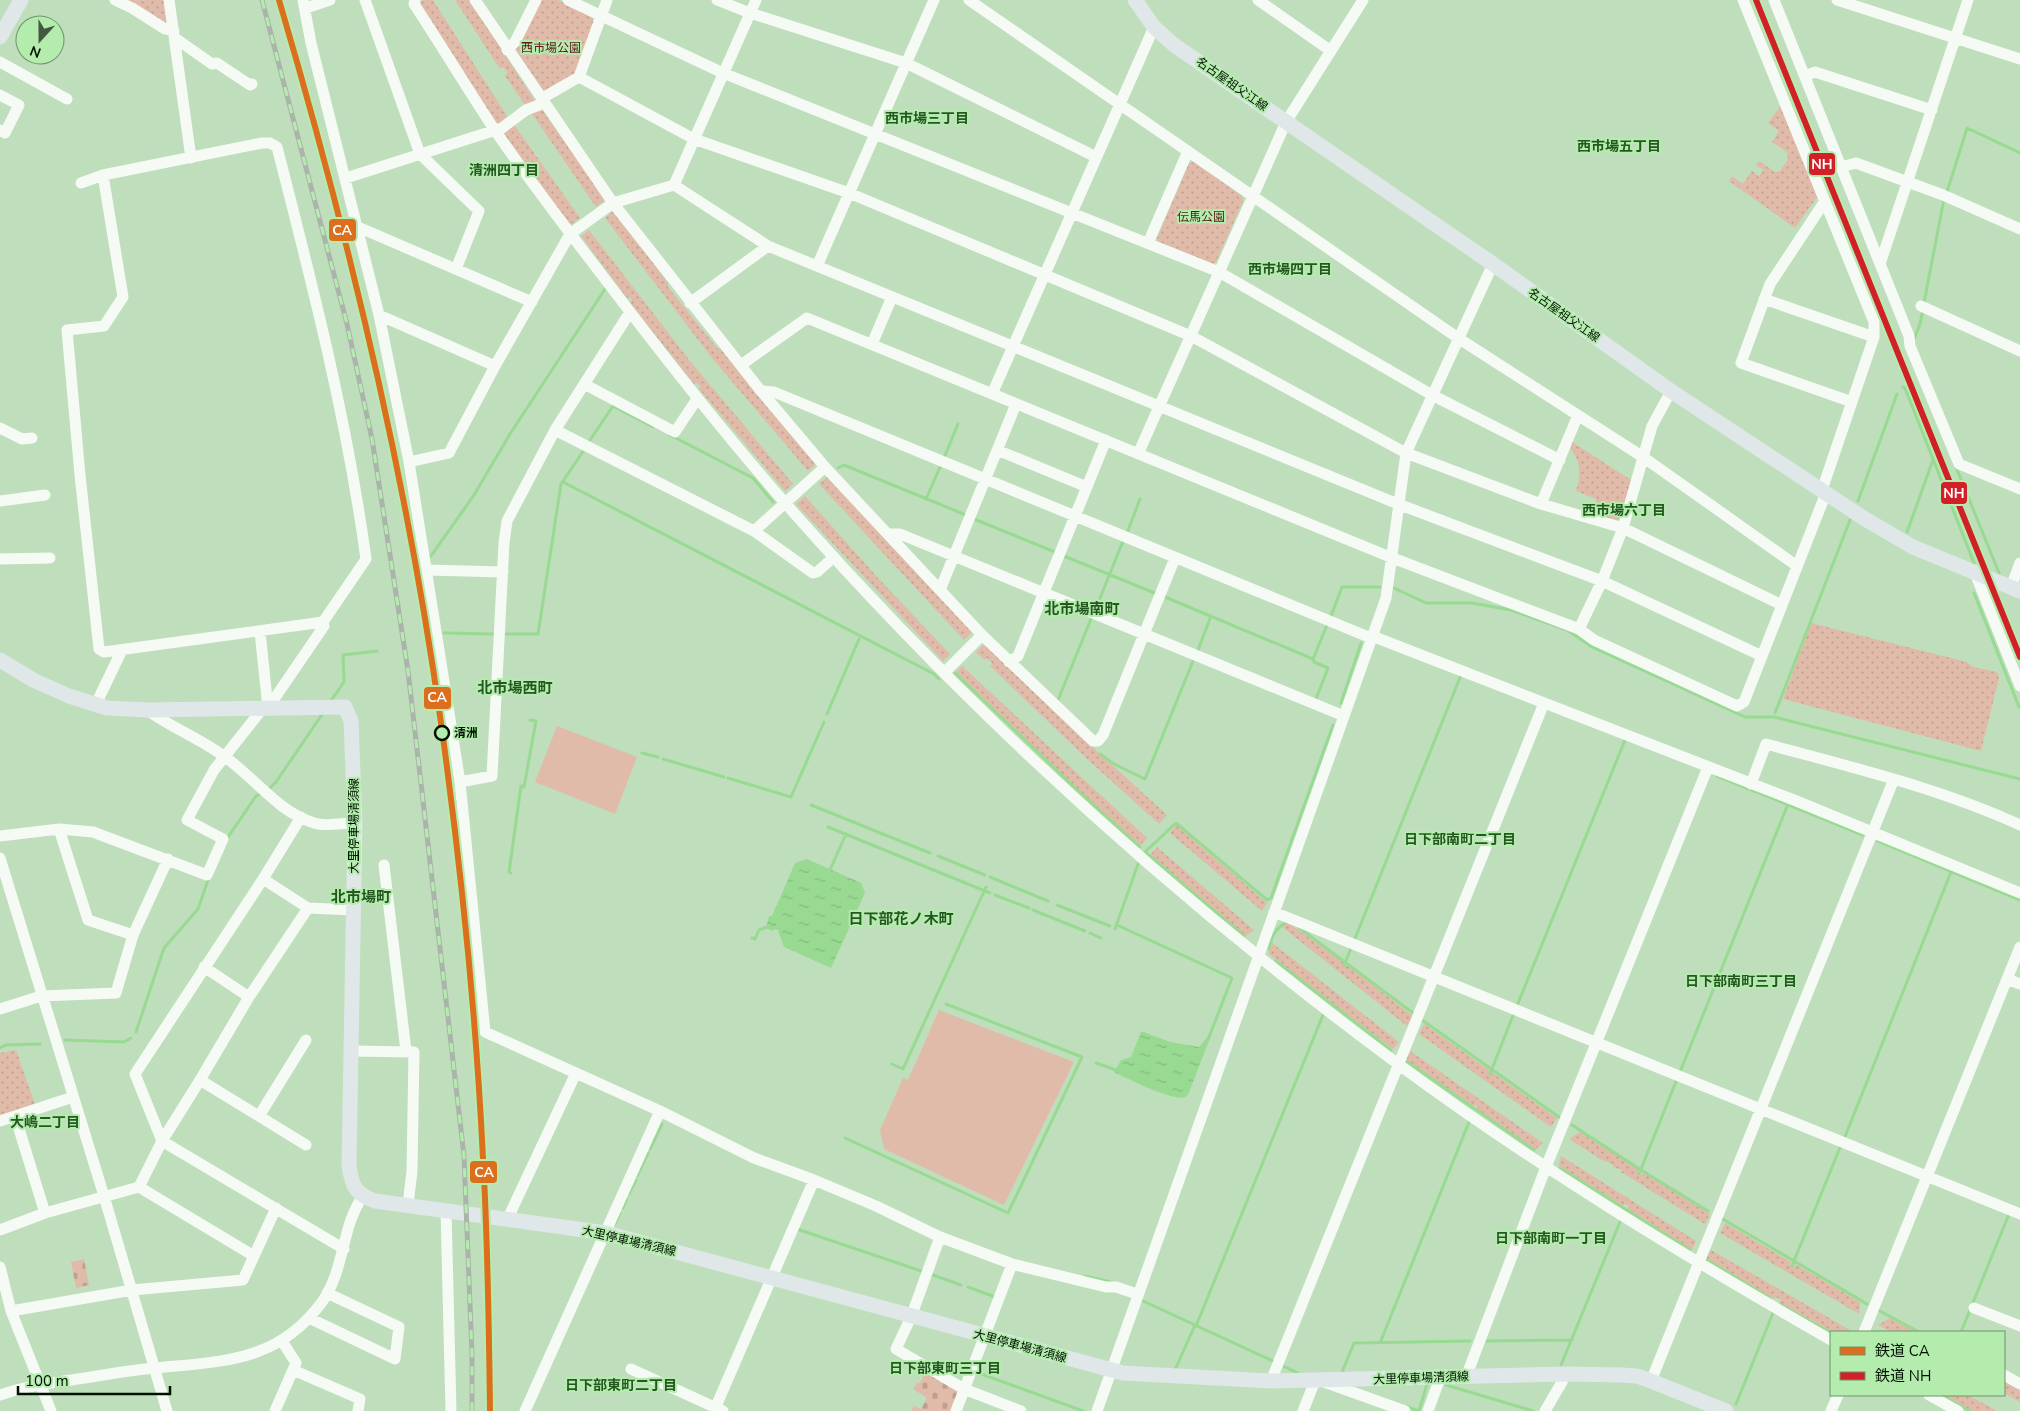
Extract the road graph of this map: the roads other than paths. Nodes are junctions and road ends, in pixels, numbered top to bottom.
1 (20, 0) edge
2 (115, 0) edge
3 (169, 0) edge
4 (330, 0) edge
5 (364, 0) edge
6 (415, 0) edge
7 (475, 0) edge
8 (536, 0) edge
9 (568, 0) edge
10 (607, 0) edge
11 (717, 0) edge
12 (756, 0) edge
13 (934, 0) edge
14 (969, 0) edge
15 (1135, 0) edge
16 (1258, 0) edge
17 (1363, 0) edge
18 (1743, 0) edge
19 (1774, 0) edge
20 (1837, 0) edge
21 (1968, 0) edge
22 (304, 4) edge
23 (750, 13) junction
24 (601, 17) junction
25 (1154, 27) junction
26 (174, 35) junction
27 (0, 37) edge
28 (1955, 39) junction
29 (507, 50) junction
30 (1331, 50) junction
31 (2020, 59) edge
32 (0, 62) edge
33 (906, 63) junction
34 (724, 73) junction
35 (1805, 76) junction
36 (579, 77) junction
37 (252, 84) dead end
38 (0, 95) edge
39 (67, 99) dead end
40 (542, 102) junction
41 (1120, 104) junction
42 (1932, 110) junction
43 (1286, 122) junction
44 (0, 130) edge
45 (496, 131) junction
46 (875, 134) junction
47 (694, 139) junction
48 (1188, 151) junction
49 (420, 154) junction
50 (1096, 157) junction
51 (191, 158) junction
52 (1841, 167) junction
53 (103, 175) junction
54 (346, 178) junction
55 (81, 182) dead end
56 (1908, 182) junction
57 (674, 185) junction
58 (849, 193) junction
59 (1253, 196) junction
60 (1825, 202) junction
61 (613, 203) junction
62 (1072, 213) junction
63 (358, 227) junction
64 (2020, 229) edge
65 (570, 234) junction
66 (1148, 243) junction
67 (768, 246) junction
68 (1493, 264) junction
69 (1880, 264) junction
70 (817, 266) junction
71 (456, 269) junction
72 (1219, 272) junction
73 (1045, 274) junction
74 (892, 297) junction
75 (1764, 299) junction
76 (532, 302) junction
77 (690, 303) junction
78 (1921, 306) dead end
79 (630, 312) junction
80 (379, 315) junction
81 (1190, 336) junction
82 (1874, 337) junction
83 (1458, 338) junction
84 (872, 344) junction
85 (1013, 346) junction
86 (2020, 351) edge
87 (740, 365) junction
88 (495, 366) junction
89 (584, 384) junction
90 (761, 391) junction
91 (1671, 391) junction
92 (992, 394) junction
93 (1432, 395) junction
94 (697, 399) junction
95 (1852, 402) junction
96 (1016, 404) junction
97 (1159, 406) junction
98 (1578, 415) junction
99 (0, 428) edge
100 (555, 430) junction
101 (32, 438) dead end
102 (1106, 440) junction
103 (997, 450) junction
104 (1406, 453) junction
105 (1138, 454) junction
106 (1643, 457) junction
107 (1560, 460) junction
108 (409, 462) junction
109 (825, 467) junction
110 (985, 479) junction
111 (1087, 486) junction
112 (2020, 489) edge
113 (1824, 492) junction
114 (45, 495) dead end
115 (0, 501) edge
116 (786, 504) junction
117 (1398, 504) junction
118 (1541, 504) junction
119 (1075, 516) junction
120 (1623, 528) junction
121 (754, 531) junction
122 (888, 534) junction
123 (954, 556) junction
124 (834, 557) junction
125 (1390, 557) junction
126 (50, 558) dead end
127 (1175, 558) junction
128 (0, 559) edge
129 (2020, 563) edge
130 (1797, 566) junction
131 (428, 570) junction
132 (502, 572) junction
133 (1975, 573) junction
134 (1602, 580) junction
135 (2015, 589) edge
136 (940, 590) junction
137 (1043, 593) junction
138 (1782, 605) junction
139 (323, 622) junction
140 (1579, 629) junction
141 (260, 632) junction
142 (1144, 634) junction
143 (982, 635) junction
144 (1372, 637) junction
145 (122, 650) junction
146 (1762, 656) junction
147 (0, 660) edge
148 (1008, 662) junction
149 (944, 673) junction
150 (2020, 686) edge
151 (1544, 703) junction
152 (96, 704) junction
153 (265, 708) junction
154 (147, 710) junction
155 (1344, 716) junction
156 (225, 757) junction
157 (1708, 767) junction
158 (1894, 779) junction
159 (460, 782) junction
160 (1751, 784) junction
161 (301, 817) junction
162 (355, 824) junction
163 (2020, 825) edge
164 (59, 828) junction
165 (1874, 833) junction
166 (0, 836) edge
167 (0, 858) edge
168 (168, 860) junction
169 (384, 865) dead end
170 (263, 879) junction
171 (2020, 893) edge
172 (308, 908) junction
173 (353, 910) junction
174 (1274, 912) junction
175 (134, 935) junction
176 (2020, 948) edge
177 (1258, 956) junction
178 (204, 967) junction
179 (1433, 978) junction
180 (2007, 979) junction
181 (2020, 984) edge
182 (41, 996) junction
183 (249, 997) junction
184 (0, 1009) edge
185 (306, 1040) dead end
186 (1597, 1043) junction
187 (351, 1051) junction
188 (406, 1051) junction
189 (1398, 1064) junction
190 (576, 1073) junction
191 (200, 1080) junction
192 (73, 1097) junction
193 (1760, 1109) junction
194 (660, 1110) junction
195 (15, 1116) junction
196 (259, 1116) junction
197 (0, 1121) edge
198 (162, 1141) junction
199 (306, 1145) dead end
200 (1546, 1167) junction
201 (1927, 1176) junction
202 (814, 1180) junction
203 (139, 1187) junction
204 (104, 1196) junction
205 (363, 1196) junction
206 (408, 1205) junction
207 (276, 1208) junction
208 (446, 1211) junction
209 (44, 1213) junction
210 (2020, 1214) edge
211 (508, 1218) junction
212 (0, 1230) edge
213 (606, 1232) junction
214 (940, 1237) junction
215 (344, 1249) junction
216 (254, 1256) junction
217 (1698, 1262) junction
218 (1012, 1264) junction
219 (0, 1266) edge
220 (771, 1278) junction
221 (132, 1290) junction
222 (327, 1293) junction
223 (1137, 1294) junction
224 (1974, 1308) dead end
225 (11, 1311) junction
226 (911, 1317) junction
227 (309, 1318) junction
228 (2020, 1326) edge
229 (1864, 1331) edge
230 (984, 1336) junction
231 (1830, 1339) edge
232 (282, 1341) junction
233 (155, 1368) junction
234 (631, 1369) dead end
235 (293, 1370) junction
236 (1111, 1370) junction
237 (1564, 1374) junction
238 (2005, 1376) edge
239 (1466, 1377) junction
240 (1440, 1378) junction
241 (1317, 1380) junction
242 (1271, 1381) junction
243 (1651, 1381) junction
244 (2020, 1384) edge
245 (41, 1385) junction
246 (964, 1389) junction
247 (0, 1395) edge
248 (1838, 1396) edge
249 (1930, 1396) edge
250 (718, 1410) edge
251 (1718, 1410) edge
252 (51, 1411) edge
253 (167, 1411) edge
254 (275, 1411) edge
255 (358, 1411) edge
256 (451, 1411) edge
257 (525, 1411) edge
258 (956, 1411) edge
259 (1021, 1411) edge
260 (1097, 1411) edge
261 (1304, 1411) edge
262 (1405, 1411) edge
263 (1428, 1411) edge
264 (1545, 1411) edge
265 (1831, 1411) edge
266 (1958, 1411) edge

1 - 27 main road
2 - 26 street
3 - 26 street
4 - 22 street
5 - 49 street
6 - 45 street
7 - 29 street
8 - 29 street
9 - 24 street
10 - 24 street
11 - 23 street
12 - 23 street
13 - 33 street
14 - 41 street
15 - 25 main road, 名古屋祖父江線
16 - 30 street
17 - 30 street
18 - 60 street
19 - 35 street
20 - 28 street
21 - 28 street
22 - 54 street
23 - 33 street
23 - 34 street
24 - 34 street
24 - 36 street
25 - 41 street
25 - 43 main road, 名古屋祖父江線
26 - 37 street
26 - 51 street
28 - 31 street
28 - 42 street
29 - 40 street
30 - 43 street
32 - 39 street
33 - 46 street
33 - 50 street
34 - 46 street
34 - 47 street
35 - 42 street
35 - 52 street
36 - 40 street
36 - 47 street
38 - 44 street
40 - 45 street
40 - 61 street
41 - 48 street
41 - 50 street
42 - 56 street
43 - 59 street
43 - 68 main road, 名古屋祖父江線
45 - 49 street
45 - 65 street
46 - 58 street
46 - 62 street
47 - 57 street
47 - 58 street
48 - 59 street
48 - 66 street
49 - 54 street
49 - 71 street
50 - 62 street
51 - 53 street
51 - 139 street
52 - 56 street
52 - 69 street
53 - 55 street
53 - 145 street
54 - 63 street
56 - 64 street
56 - 69 street
57 - 61 street
57 - 67 street
58 - 70 street
58 - 73 street
59 - 72 street
59 - 83 street
60 - 75 street
60 - 82 street
61 - 65 street
61 - 77 street
62 - 66 street
62 - 73 street
63 - 71 street
63 - 80 street
65 - 76 street
65 - 79 street
66 - 72 street
67 - 70 street
67 - 77 street
68 - 83 street
68 - 91 main road, 名古屋祖父江線
69 - 112 street
70 - 74 street
71 - 76 street
72 - 81 street
72 - 93 street
73 - 81 street
73 - 85 street
74 - 84 street
74 - 85 street
75 - 82 street
75 - 95 street
76 - 88 street
77 - 87 street
78 - 86 street
79 - 89 street
79 - 94 street
80 - 88 street
80 - 108 street
81 - 97 street
81 - 104 street
82 - 95 street
83 - 93 street
83 - 98 street
84 - 87 street
84 - 92 street
85 - 92 street
85 - 97 street
87 - 90 street
88 - 108 street
89 - 94 street
89 - 100 street
90 - 109 street
90 - 110 street
91 - 106 street
91 - 113 main road, 名古屋祖父江線
92 - 96 street
93 - 104 street
93 - 107 street
94 - 116 street
95 - 113 street
96 - 102 street
96 - 103 street
97 - 105 street
97 - 117 street
98 - 106 street
98 - 107 street
99 - 101 street
100 - 121 street
100 - 132 street
102 - 105 street
102 - 111 street
103 - 110 street
103 - 111 street
104 - 117 street
104 - 118 street
105 - 125 street
106 - 120 street
106 - 130 street
107 - 118 street
108 - 131 street
109 - 116 street
109 - 122 street
110 - 119 street
110 - 123 street
111 - 119 street
113 - 130 street
113 - 133 main road, 名古屋祖父江線
114 - 115 street
116 - 121 street
116 - 124 street
117 - 125 street
117 - 134 street
118 - 120 street
119 - 127 street
119 - 137 street
120 - 134 street
120 - 138 street
121 - 124 street
122 - 123 street
122 - 136 street
123 - 136 street
123 - 137 street
124 - 149 street
125 - 140 street
125 - 144 street
126 - 128 street
127 - 142 street
127 - 144 street
129 - 135 street
130 - 138 street
131 - 132 street
131 - 159 street
132 - 159 street
133 - 135 main road, 名古屋祖父江線
133 - 150 street
134 - 140 street
134 - 146 street
136 - 143 street
137 - 142 street
137 - 148 street
138 - 146 street
139 - 141 street
139 - 153 street
140 - 146 street
141 - 145 street
141 - 153 street
142 - 148 street
142 - 155 street
143 - 148 street
143 - 149 street
144 - 151 street
144 - 155 street
145 - 152 street
147 - 152 main road, 大里停車場清須線
149 - 177 street
151 - 157 street
151 - 179 street
152 - 154 main road, 大里停車場清須線
153 - 154 main road, 大里停車場清須線
153 - 156 street
153 - 162 main road, 大里停車場清須線
154 - 156 street
155 - 174 street
156 - 161 street
156 - 168 street
157 - 160 street
157 - 186 street
158 - 160 street
158 - 163 street
158 - 165 street
159 - 190 street
160 - 165 street
161 - 162 street
161 - 170 street
162 - 173 main road, 大里停車場清須線
164 - 166 street
164 - 168 street
164 - 175 street
165 - 171 street
165 - 193 street
167 - 182 street
168 - 175 street
169 - 188 street
170 - 172 street
170 - 178 street
172 - 173 street
172 - 183 street
173 - 187 main road, 大里停車場清須線
174 - 177 street
174 - 179 street
175 - 182 street
176 - 180 street
177 - 189 street
177 - 223 street
178 - 183 street
178 - 198 street
179 - 186 street
179 - 189 street
180 - 181 street
180 - 201 street
182 - 184 street
182 - 192 street
183 - 191 street
185 - 196 street
186 - 193 street
186 - 200 street
187 - 188 street
187 - 205 main road, 大里停車場清須線
188 - 206 street
189 - 200 street
189 - 242 street
190 - 194 street
190 - 211 street
191 - 196 street
191 - 198 street
192 - 195 street
192 - 204 street
193 - 201 street
193 - 217 street
194 - 202 street
194 - 213 street
195 - 197 street
195 - 209 street
196 - 199 street
198 - 203 street
198 - 207 street
200 - 217 street
200 - 239 street
201 - 210 street
201 - 229 street
202 - 214 street
202 - 220 street
203 - 204 street
203 - 216 street
204 - 209 street
204 - 221 street
205 - 206 main road, 大里停車場清須線
205 - 215 street
206 - 208 main road, 大里停車場清須線
207 - 215 street
207 - 216 street
208 - 211 main road, 大里停車場清須線
208 - 256 street
209 - 212 street
211 - 213 main road, 大里停車場清須線
213 - 220 main road, 大里停車場清須線
213 - 257 street
214 - 218 street
214 - 226 street
215 - 222 street
216 - 221 street
217 - 231 street
217 - 243 street
218 - 223 street
218 - 230 street
219 - 225 street
220 - 226 main road, 大里停車場清須線
220 - 250 street
221 - 225 street
221 - 233 street
222 - 227 street
222 - 227 street
223 - 236 street
224 - 228 street
225 - 245 street
226 - 230 main road, 大里停車場清須線
226 - 246 street
227 - 232 street
230 - 236 main road, 大里停車場清須線
230 - 246 street
232 - 233 street
232 - 235 street
233 - 245 street
233 - 253 street
234 - 250 street
235 - 254 street
235 - 255 street
236 - 242 main road, 大里停車場清須線
236 - 260 street
237 - 239 main road, 大里停車場清須線
237 - 243 main road, 大里停車場清須線
237 - 264 street
238 - 244 street
239 - 240 main road, 大里停車場清須線
240 - 241 main road, 大里停車場清須線
240 - 263 street
241 - 242 main road, 大里停車場清須線
241 - 261 street
241 - 262 street
243 - 251 main road, 大里停車場清須線
245 - 247 street
245 - 252 street
246 - 258 street
246 - 259 street
248 - 265 street
249 - 266 street

